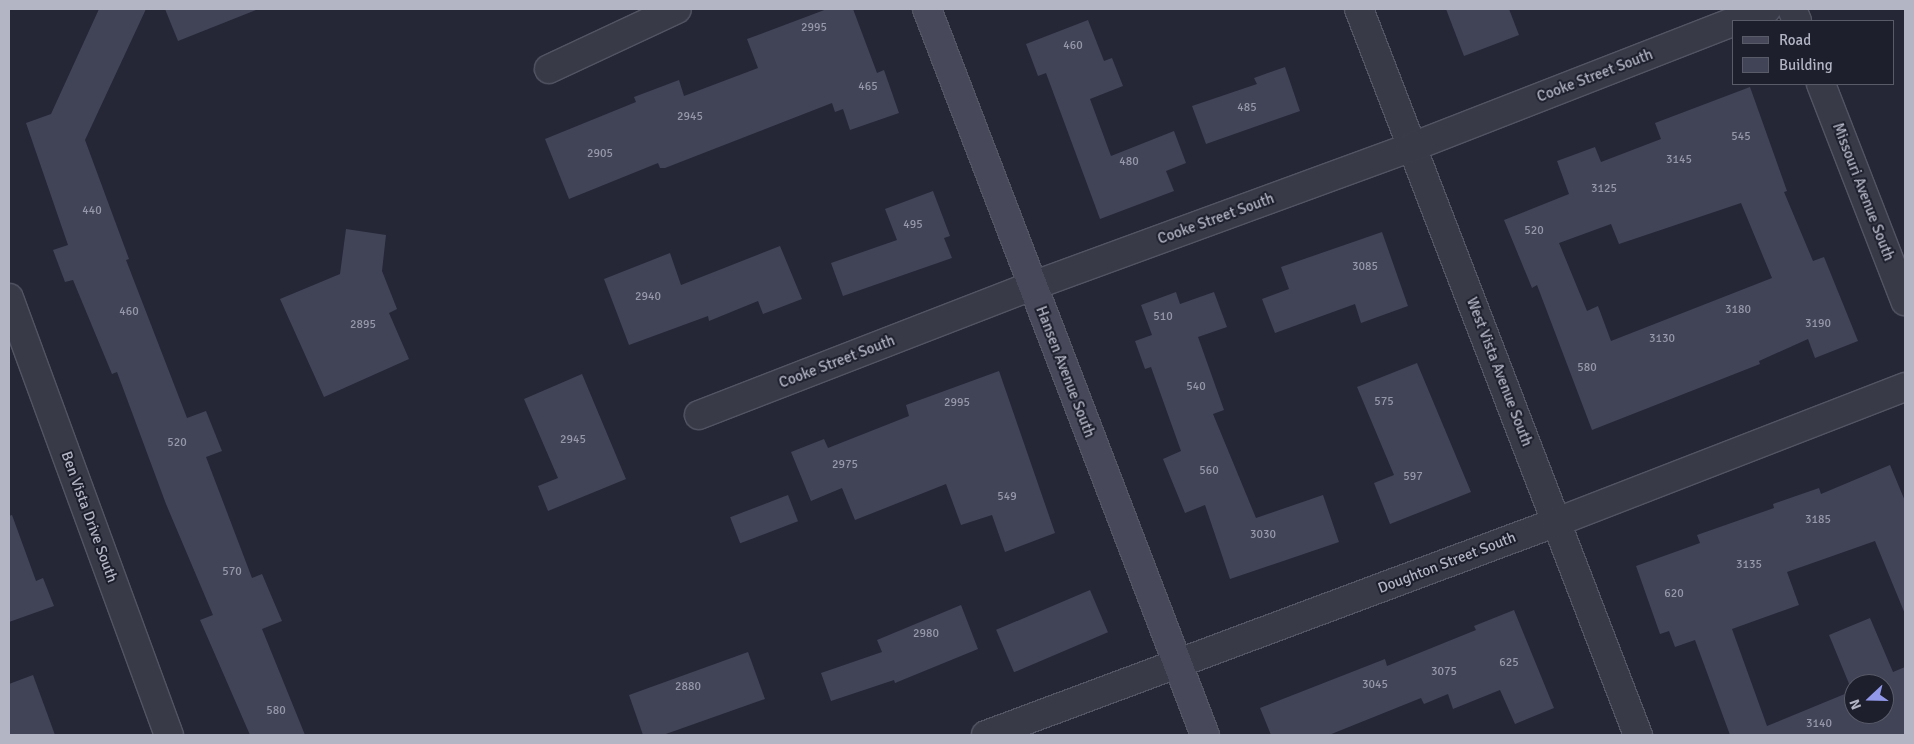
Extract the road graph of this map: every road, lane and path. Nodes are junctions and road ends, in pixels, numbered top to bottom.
1 (677, 9) edge
2 (927, 9) edge
3 (1359, 9) edge
4 (1767, 9) edge
5 (1739, 20) edge
6 (1732, 23) edge
7 (549, 69) dead end
8 (1821, 85) edge
9 (1412, 147) junction
10 (1032, 286) junction
11 (9, 298) edge
12 (1905, 301) edge
13 (1905, 387) edge
14 (699, 415) dead end
15 (1556, 522) junction
16 (1178, 665) junction
17 (169, 735) edge
18 (986, 735) edge
19 (1205, 735) edge
20 (1638, 735) edge

1 - 7 street
2 - 10 street, Hansen Avenue South
3 - 9 street, West Vista Avenue South
4 - 5 street, Cooke Street South
6 - 9 street, Cooke Street South
8 - 12 street, Missouri Avenue South
9 - 10 street, Cooke Street South
9 - 15 street, West Vista Avenue South
10 - 14 street, Cooke Street South
10 - 16 street, Hansen Avenue South
11 - 17 street, Ben Vista Drive South
13 - 15 street, Doughton Street South
15 - 16 street, Doughton Street South
15 - 20 street, West Vista Avenue South
16 - 18 street, Doughton Street South
16 - 19 street, Hansen Avenue South

